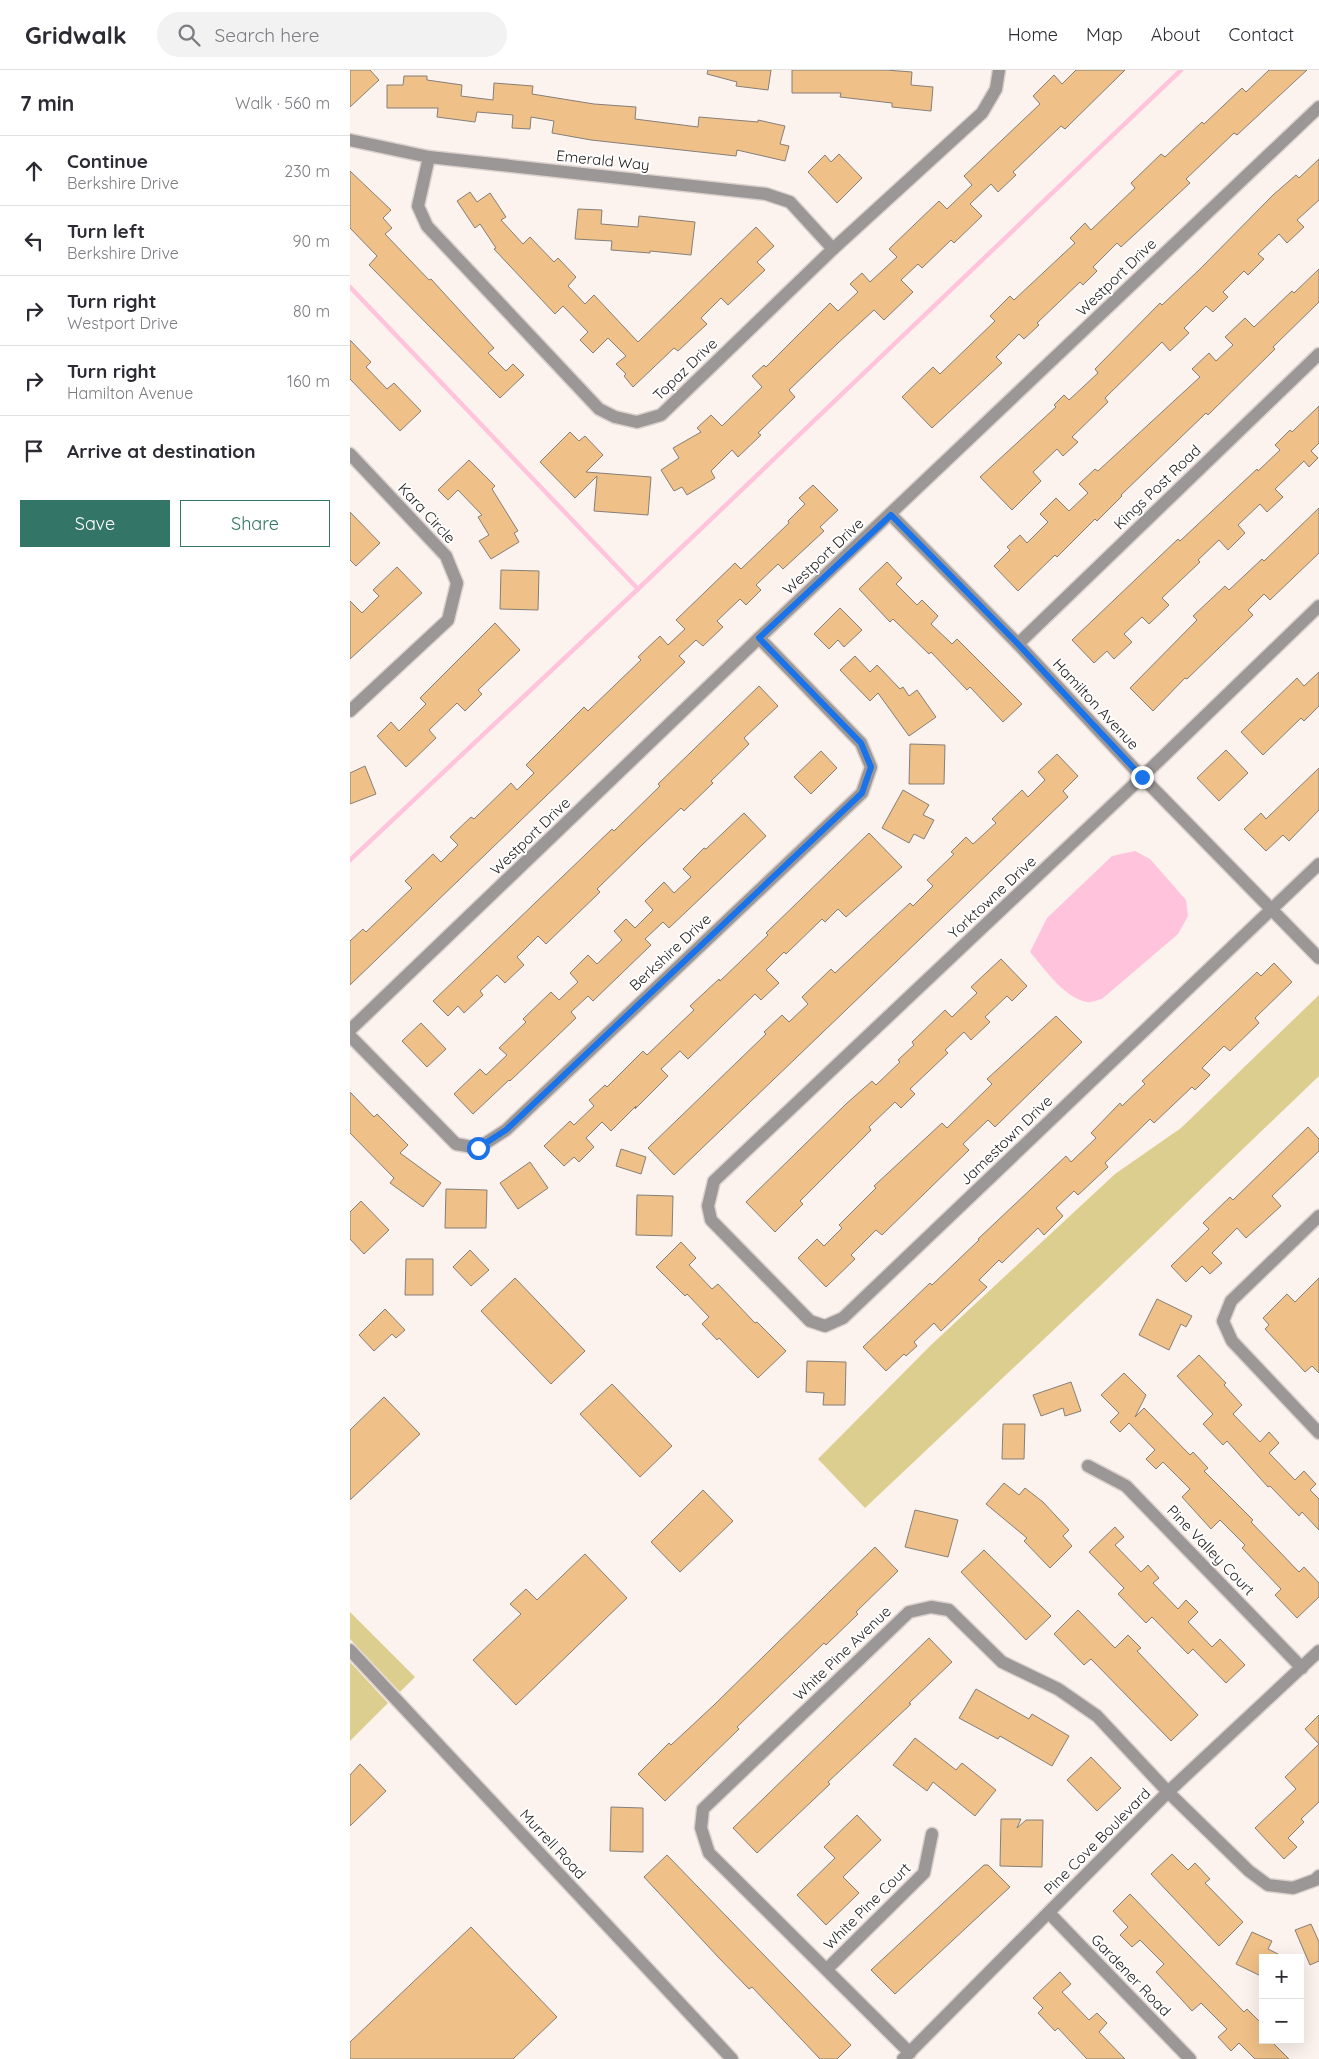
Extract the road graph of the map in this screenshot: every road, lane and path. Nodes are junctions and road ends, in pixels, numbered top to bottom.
1 (999, 70) edge
2 (1319, 106) edge
3 (350, 140) edge
4 (429, 157) junction
5 (834, 248) junction
6 (1319, 354) edge
7 (350, 454) edge
8 (891, 515) junction
9 (1319, 606) edge
10 (759, 638) junction
11 (1018, 644) junction
12 (350, 711) edge
13 (1142, 777) junction
14 (1319, 864) edge
15 (1271, 909) junction
16 (1319, 958) edge
17 (350, 1030) edge
18 (350, 1036) edge
19 (1319, 1216) edge
20 (711, 1220) joint
21 (1319, 1433) edge
22 (1088, 1466) dead end
23 (350, 1650) edge
24 (1319, 1651) edge
25 (1302, 1668) junction
26 (1168, 1792) junction
27 (932, 1834) dead end
28 (1319, 1876) edge
29 (1049, 1913) junction
30 (827, 1969) junction
31 (906, 2056) edge
32 (732, 2059) edge
33 (1190, 2059) edge

1 - 5 street, Topaz Drive
2 - 8 street, Westport Drive
3 - 4 street, Emerald Way
4 - 5 street, Emerald Way
4 - 5 street, Topaz Drive
6 - 11 street, Kings Post Road
7 - 12 street, Kara Circle
8 - 10 street, Westport Drive
8 - 11 street, Hamilton Avenue
9 - 13 street, Yorktowne Drive
10 - 17 street, Westport Drive
10 - 18 street, Berkshire Drive
11 - 13 street, Hamilton Avenue
13 - 15 street, Hamilton Avenue
13 - 20 street, Yorktowne Drive
14 - 15 street, Jamestown Drive
15 - 16 street, Hamilton Avenue
15 - 20 street, Jamestown Drive
19 - 21 street
22 - 25 street, Pine Valley Court
23 - 32 street, Murrell Road
24 - 25 street, Pine Cove Boulevard
25 - 26 street, Pine Cove Boulevard
26 - 28 street, White Pine Avenue
26 - 29 street, Pine Cove Boulevard
26 - 30 street, White Pine Avenue
27 - 30 street, White Pine Court
29 - 31 street, Pine Cove Boulevard
29 - 33 street, Gardener Road
30 - 31 street, White Pine Avenue

